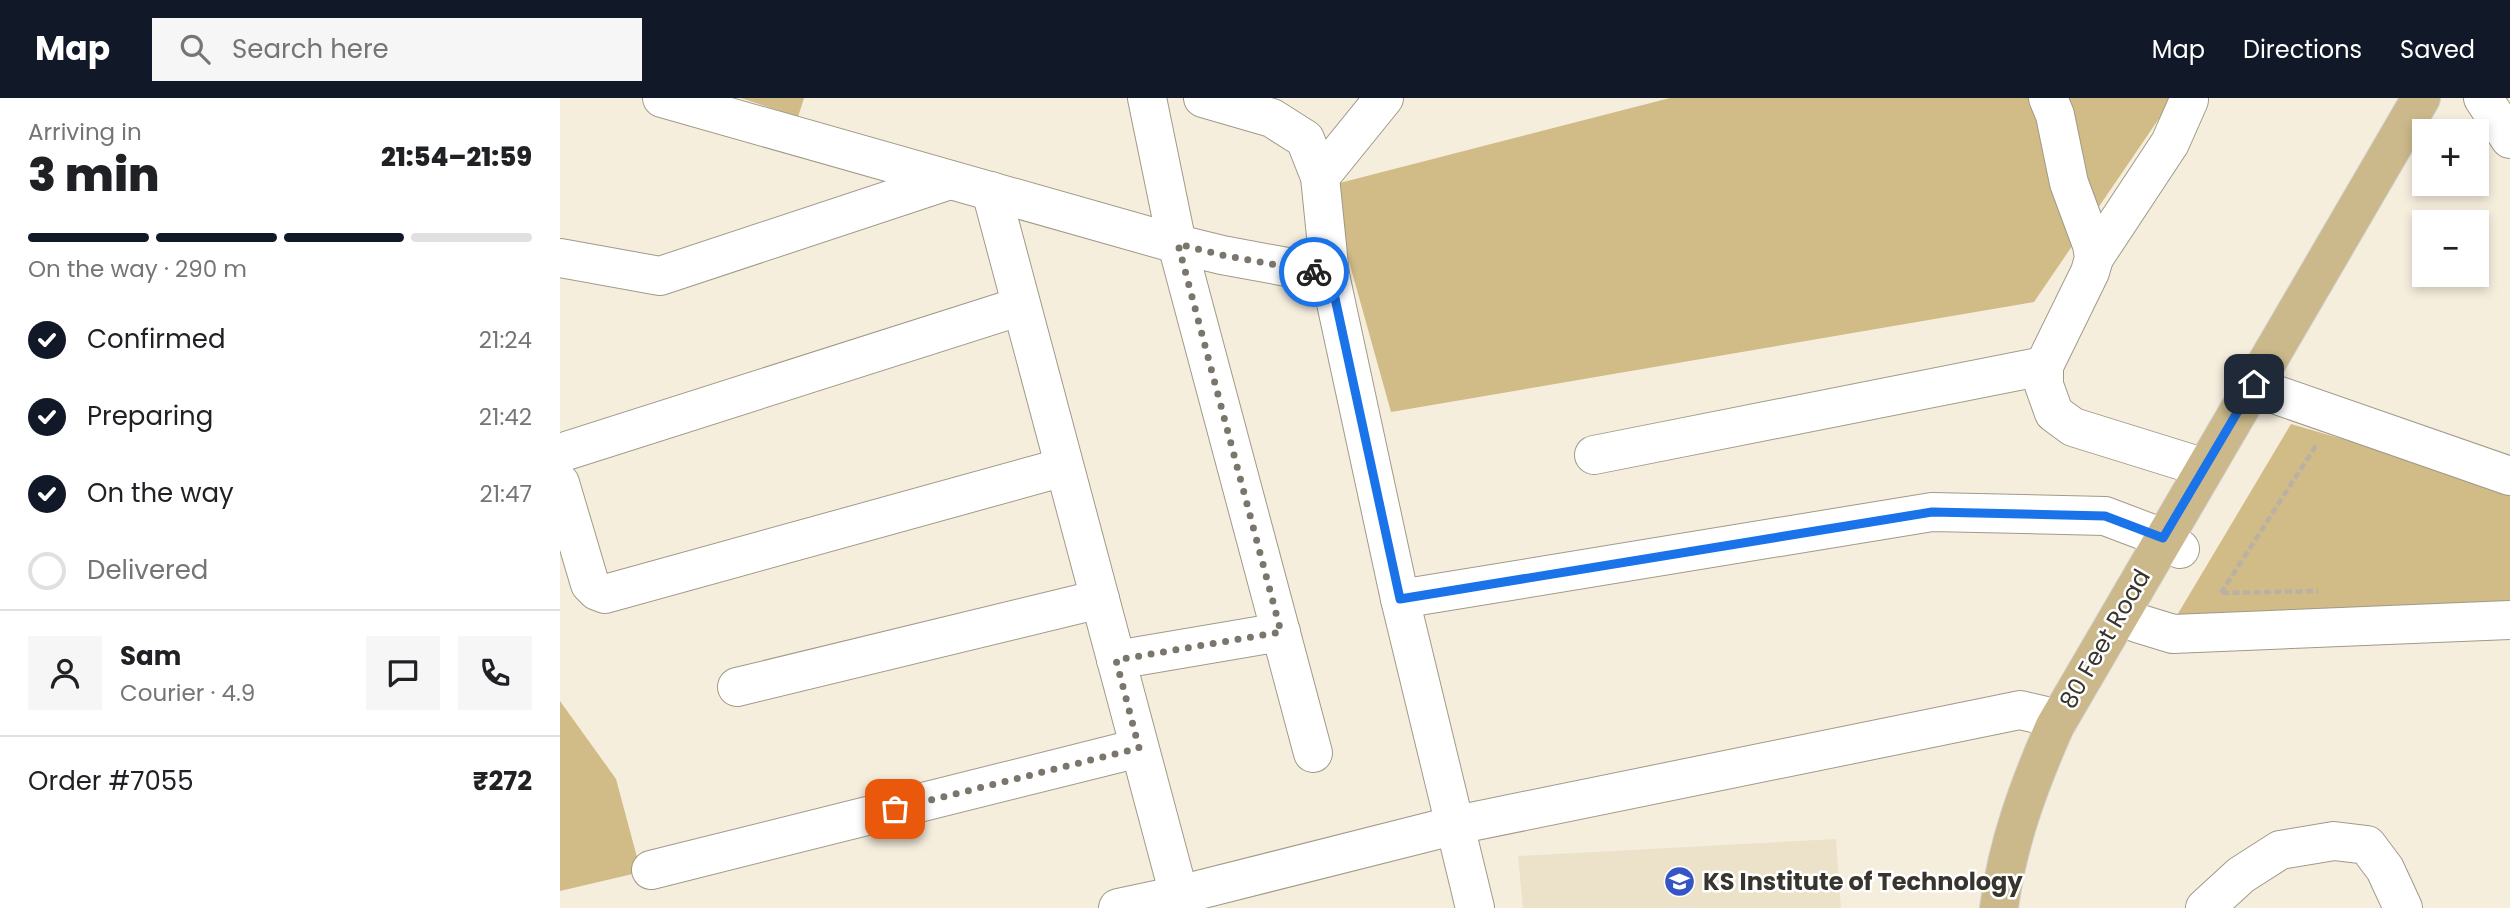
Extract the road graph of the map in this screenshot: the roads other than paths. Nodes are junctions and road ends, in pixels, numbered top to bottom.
1 (1147, 98) edge
2 (1203, 98) edge
3 (1384, 98) edge
4 (2048, 98) edge
5 (2421, 98) edge
6 (2445, 98) edge
7 (2483, 98) edge
8 (668, 99) edge
9 (2189, 100) dead end
10 (1271, 108) edge
11 (2432, 119) edge
12 (2510, 139) edge
13 (2412, 153) edge
14 (1320, 177) junction
15 (950, 180) junction
16 (990, 191) junction
17 (1178, 244) junction
18 (560, 258) edge
19 (2094, 258) junction
20 (1330, 275) junction
21 (1021, 306) junction
22 (2044, 366) junction
23 (2272, 393) junction
24 (560, 453) edge
25 (1594, 455) dead end
26 (1064, 467) junction
27 (2205, 468) junction
28 (2510, 476) edge
29 (560, 483) edge
30 (2172, 544) junction
31 (1100, 599) junction
32 (1400, 599) junction
33 (2510, 620) edge
34 (2137, 623) junction
35 (1281, 632) junction
36 (1116, 660) junction
37 (737, 687) dead end
38 (2059, 719) junction
39 (1139, 748) junction
40 (1312, 753) dead end
41 (1456, 825) junction
42 (651, 870) dead end
43 (1179, 895) junction
44 (1118, 908) edge
45 (1475, 908) edge
46 (1999, 908) edge
47 (2020, 908) edge
48 (2205, 908) edge
49 (2403, 908) edge

1 - 17 street
2 - 10 street
3 - 14 street
4 - 19 street
5 - 27 main road, 80 Feet Road
6 - 11 main road, 80 Feet Road
7 - 12 street
8 - 15 street
9 - 19 street
10 - 14 street
13 - 23 main road, 80 Feet Road
14 - 20 street
15 - 16 street
15 - 18 street
16 - 17 street
16 - 21 street
17 - 20 street
17 - 35 street
19 - 22 street
20 - 32 street
21 - 24 street
21 - 26 street
22 - 25 street
22 - 27 street
23 - 28 street
23 - 30 main road, 80 Feet Road
26 - 29 street
26 - 31 street
27 - 30 main road, 80 Feet Road
30 - 32 street
30 - 34 main road, 80 Feet Road
30 - 38 main road, 80 Feet Road
31 - 36 street
31 - 37 street
32 - 41 street
33 - 34 street
34 - 47 main road, 80 Feet Road
35 - 36 street
35 - 40 street
36 - 39 street
38 - 41 street
38 - 46 main road, 80 Feet Road
39 - 42 street
39 - 43 street
41 - 43 street
41 - 45 street
43 - 44 street
48 - 49 street

